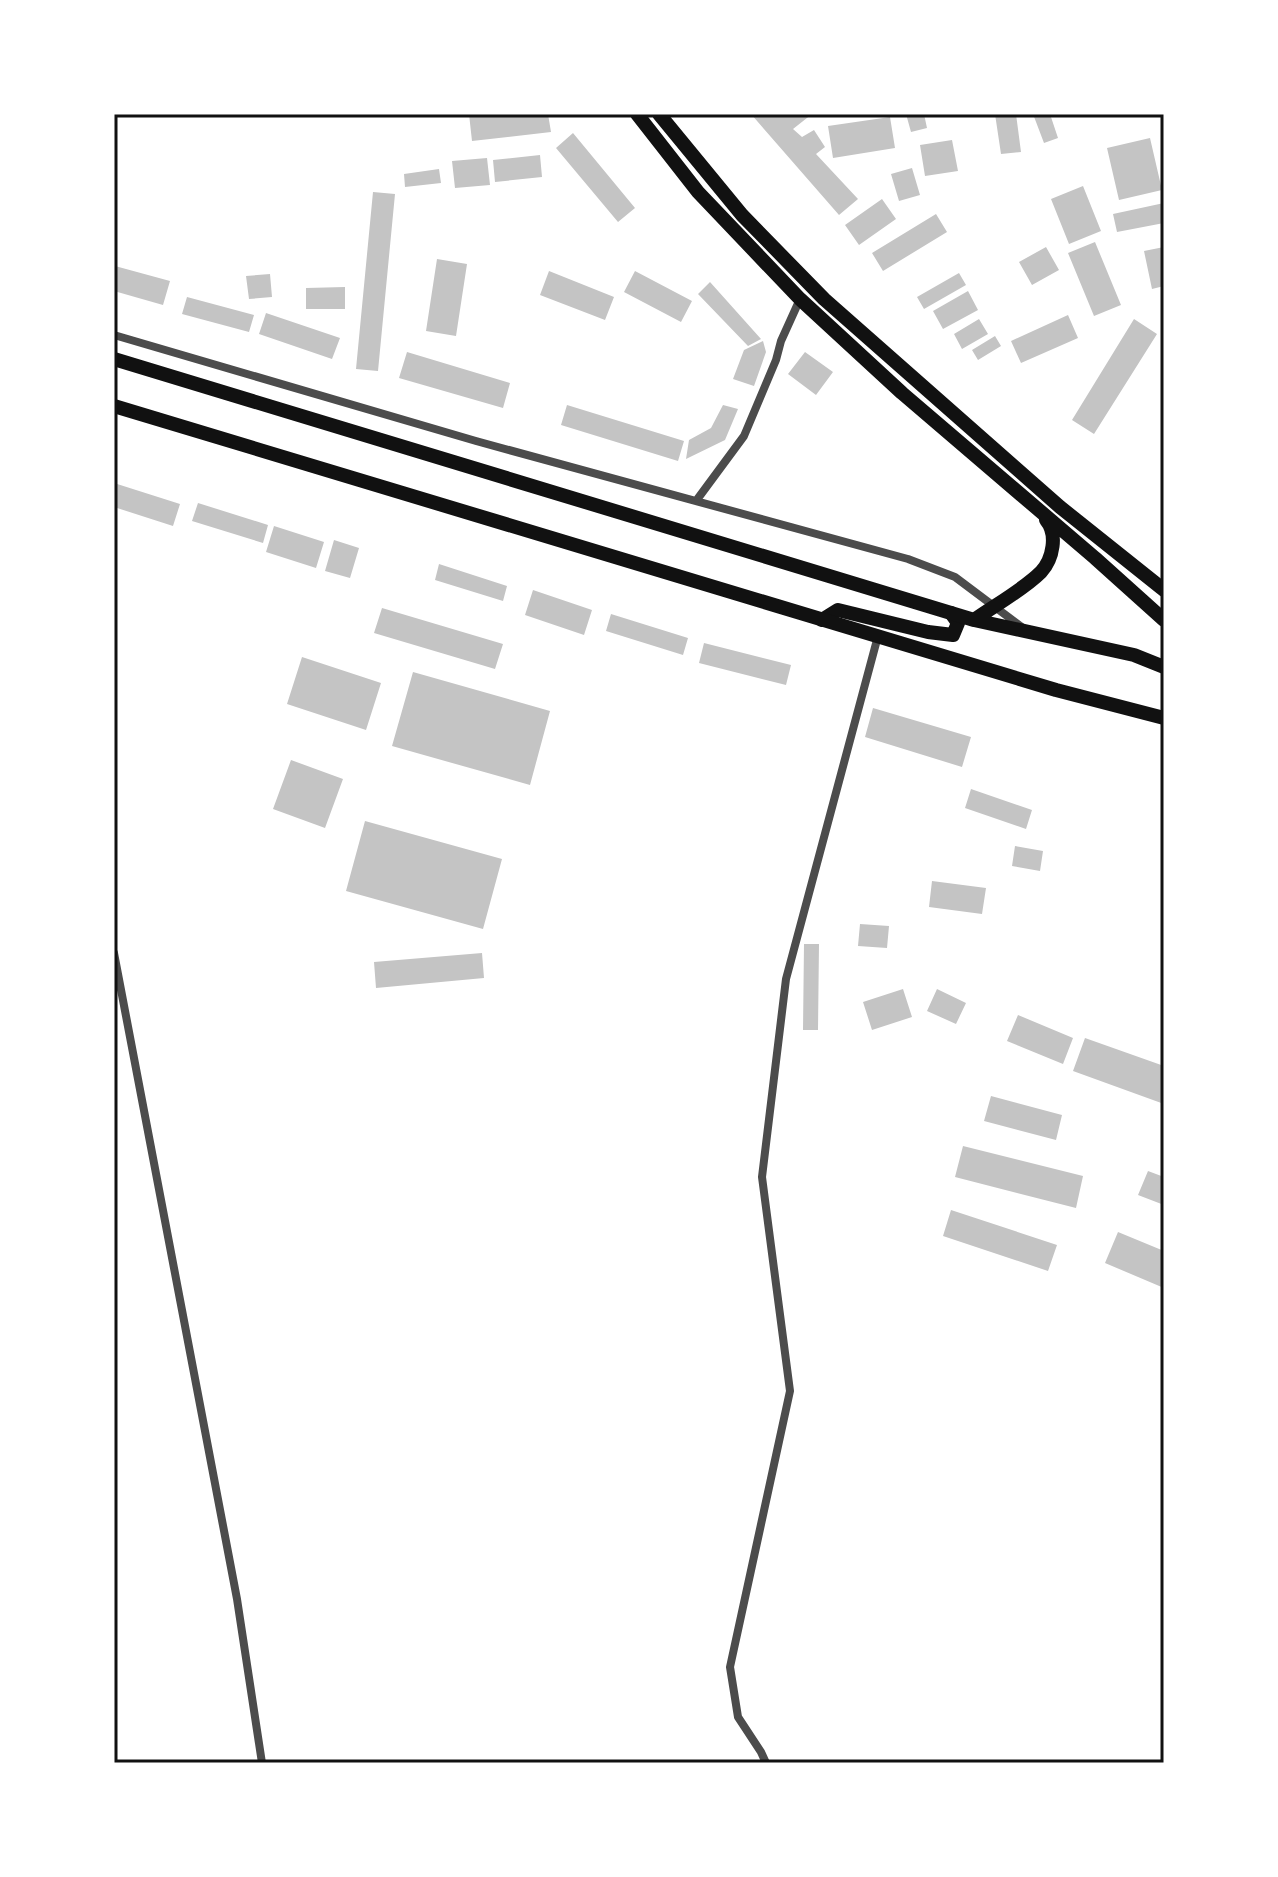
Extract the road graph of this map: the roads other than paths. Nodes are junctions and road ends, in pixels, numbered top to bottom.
1 (637, 114) edge
2 (659, 114) edge
3 (800, 299) junction
4 (114, 335) edge
5 (114, 359) edge
6 (114, 406) edge
7 (696, 501) junction
8 (1033, 505) junction
9 (1164, 590) edge
10 (995, 605) junction
11 (951, 613) junction
12 (822, 620) junction
13 (974, 620) junction
14 (1164, 620) edge
15 (1027, 631) junction
16 (878, 636) junction
17 (1164, 667) edge
18 (1164, 718) edge
19 (114, 953) edge
20 (262, 1763) edge
21 (766, 1763) edge

1 - 3 main road
2 - 9 main road
3 - 7 street
3 - 8 main road
4 - 7 street
5 - 11 main road
6 - 12 main road
7 - 10 street
8 - 10 main road
8 - 14 main road
10 - 13 main road
10 - 15 street
11 - 12 main road
11 - 13 main road
12 - 16 main road
13 - 15 main road
15 - 17 main road
16 - 18 main road
16 - 21 street
19 - 20 street

